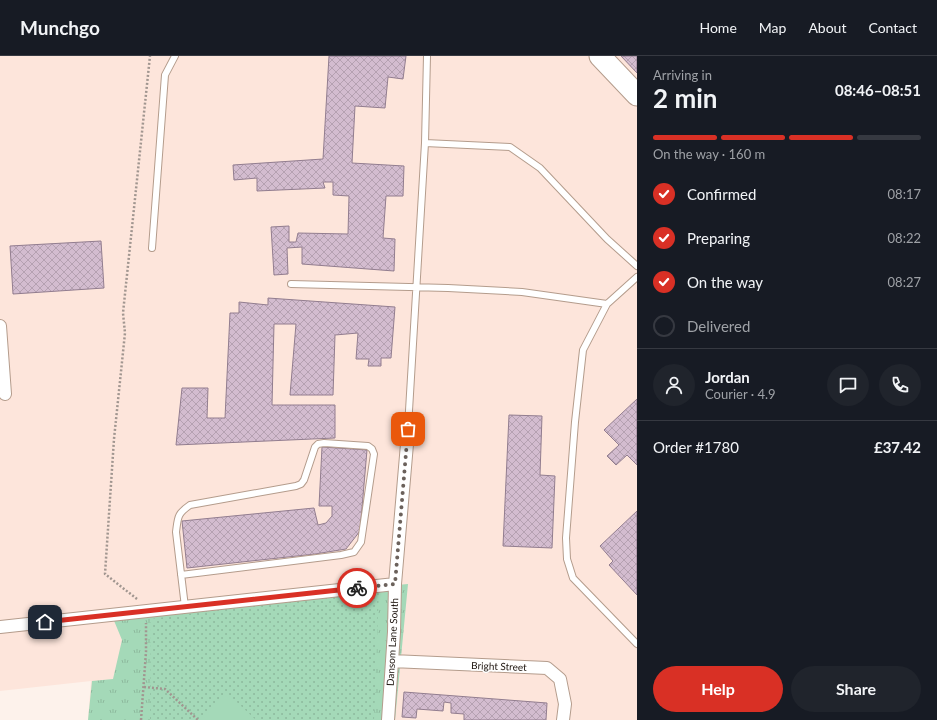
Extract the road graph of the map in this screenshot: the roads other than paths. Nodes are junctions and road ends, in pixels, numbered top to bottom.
1 (175, 56) edge
2 (427, 56) edge
3 (600, 56) edge
4 (637, 95) edge
5 (425, 143) junction
6 (152, 248) dead end
7 (637, 266) edge
8 (637, 277) edge
9 (291, 284) dead end
10 (416, 288) junction
11 (607, 304) junction
12 (0, 333) edge
13 (5, 394) dead end
14 (407, 444) joint
15 (181, 575) junction
16 (395, 584) junction
17 (185, 606) junction
18 (0, 627) edge
19 (637, 644) edge
20 (392, 661) junction
21 (388, 720) edge
22 (563, 720) edge

1 - 6 lane
2 - 5 lane
3 - 4 highway
5 - 7 lane
5 - 10 lane
8 - 11 lane
9 - 10 lane
10 - 11 lane
10 - 14 lane
11 - 19 lane
12 - 13 street
14 - 16 street, Dansom Lane South
15 - 15 lane
15 - 17 lane
16 - 17 street
16 - 20 street, Dansom Lane South
17 - 18 street
20 - 21 street, Dansom Lane South
20 - 22 street, Bright Street

